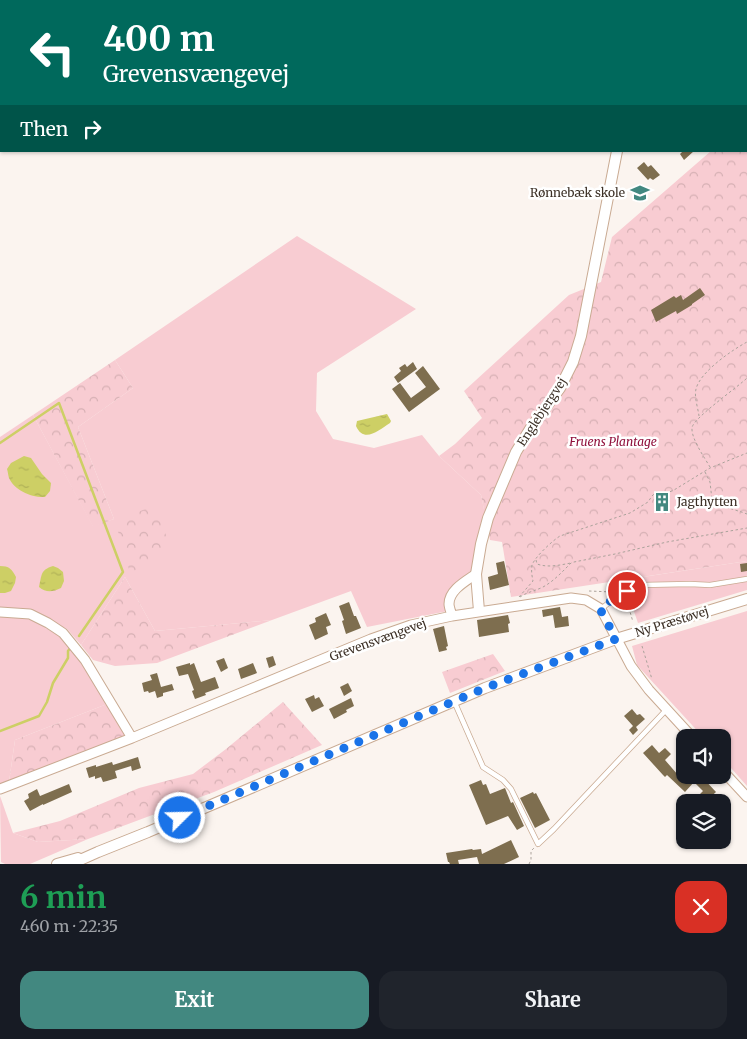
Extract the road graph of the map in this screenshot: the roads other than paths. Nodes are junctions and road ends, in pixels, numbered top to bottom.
1 (617, 152) edge
2 (476, 574) junction
3 (747, 579) edge
4 (747, 599) edge
5 (600, 609) junction
6 (479, 611) junction
7 (0, 612) edge
8 (452, 616) junction
9 (616, 639) junction
10 (454, 701) junction
11 (667, 710) junction
12 (685, 729) edge
13 (132, 738) junction
14 (731, 780) edge
15 (0, 789) edge
16 (747, 797) edge
17 (98, 852) junction
18 (57, 864) edge
19 (72, 864) edge

1 - 2 street, Englebjergvej
2 - 6 street, Englebjergvej
2 - 8 street
3 - 5 lane
4 - 9 street, Ny Præstøvej
5 - 6 street, Grevensvængevej
5 - 9 street
6 - 8 street, Grevensvængevej
7 - 13 street
8 - 13 street, Grevensvængevej
9 - 10 street, Ny Præstøvej
9 - 11 street
10 - 11 lane
10 - 17 street, Ny Præstøvej
11 - 12 street
13 - 15 street, Grevensvængevej
14 - 16 street
17 - 18 street, Ny Præstøvej
17 - 19 street, Ny Præstøvej

